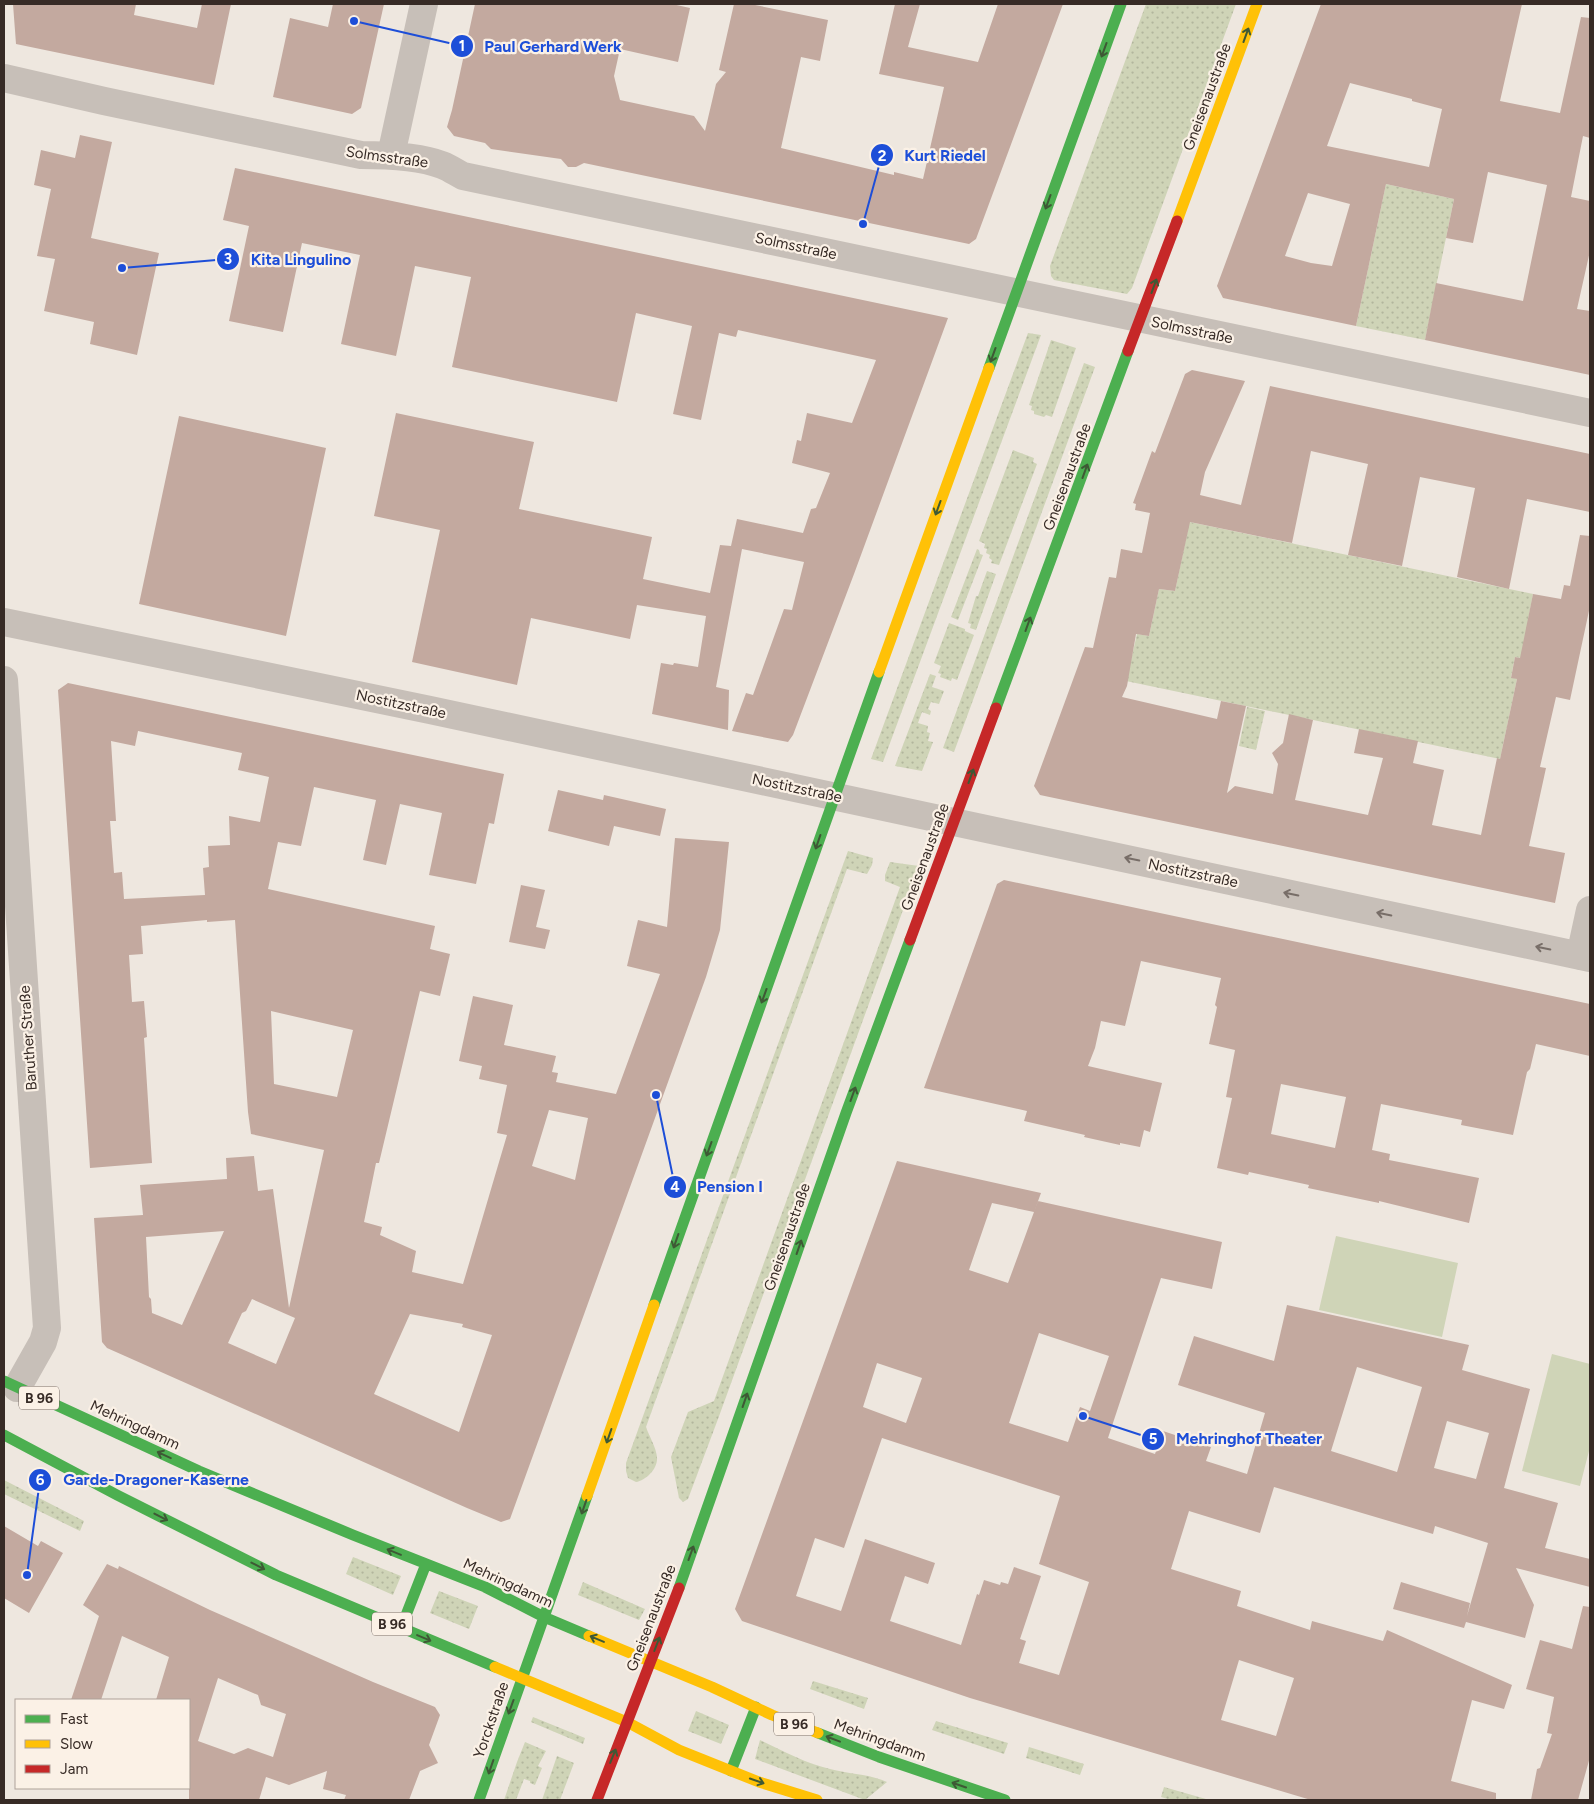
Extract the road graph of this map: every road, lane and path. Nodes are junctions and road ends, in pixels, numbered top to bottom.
1 (424, 4) edge
2 (1121, 4) edge
3 (1257, 4) edge
4 (4, 78) edge
5 (391, 154) junction
6 (1016, 292) junction
7 (1142, 319) junction
8 (1590, 413) edge
9 (4, 622) edge
10 (4, 680) edge
11 (834, 796) junction
12 (954, 822) junction
13 (1590, 910) edge
14 (1585, 957) edge
15 (10, 1384) edge
16 (4, 1435) edge
17 (426, 1564) junction
18 (544, 1617) junction
19 (401, 1628) junction
20 (651, 1661) junction
21 (522, 1678) junction
22 (756, 1707) junction
23 (627, 1722) junction
24 (730, 1771) junction
25 (479, 1800) edge
26 (597, 1800) edge
27 (816, 1800) edge
28 (1005, 1800) edge

1 - 5 street
2 -> 6 main road
7 -> 3 main road, Gneisenaustraße
4 - 5 street, Solmsstraße
5 - 6 street, Solmsstraße
6 - 7 street, Solmsstraße
6 -> 11 main road
7 - 8 street, Solmsstraße
12 -> 7 main road, Gneisenaustraße
9 - 11 street, Nostitzstraße
10 - 15 street, Baruther Straße
11 - 12 street, Nostitzstraße
11 -> 18 main road
14 -> 12 street, Nostitzstraße
20 -> 12 main road, Gneisenaustraße
13 - 14 street
17 -> 15 main road, Mehringdamm / B 96
16 -> 19 main road, B 96
17 - 18 main road, Mehringdamm / B 96
17 - 19 main road
20 -> 18 main road, Mehringdamm / B 96
18 - 21 main road, Yorckstraße
19 -> 21 main road, B 96
20 - 22 main road, Mehringdamm / B 96
20 - 23 main road, Gneisenaustraße
21 - 23 main road, B 96
21 -> 25 main road, Yorckstraße
22 - 24 main road
28 -> 22 main road, Mehringdamm / B 96
23 - 24 main road, B 96
26 -> 23 main road
24 -> 27 main road, B 96

